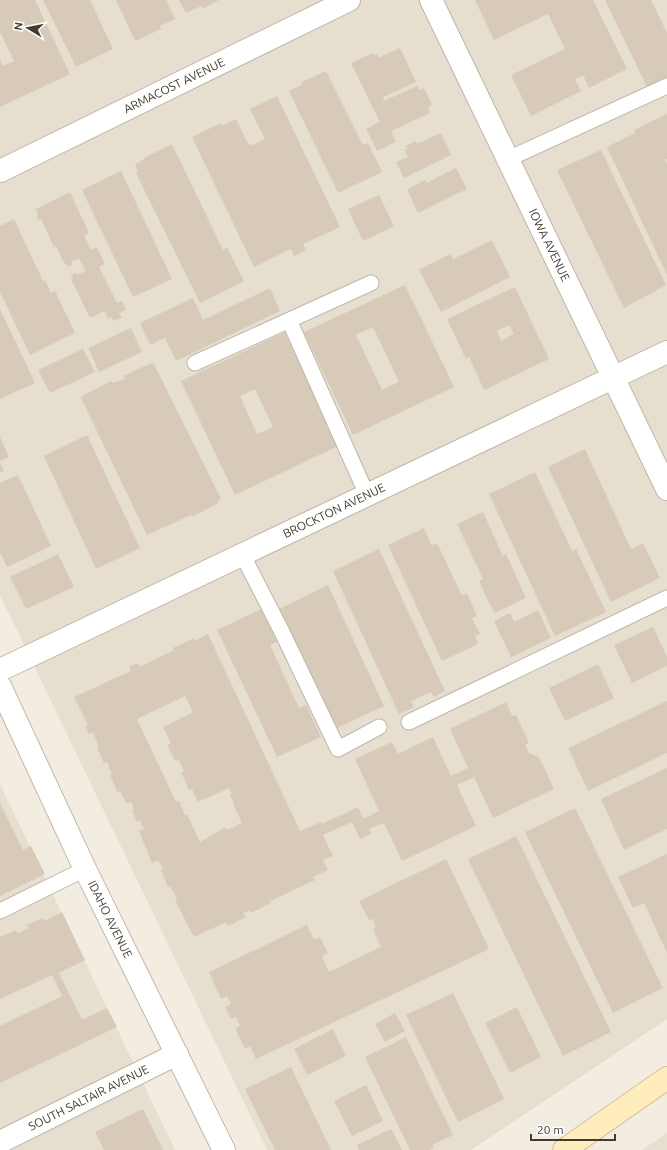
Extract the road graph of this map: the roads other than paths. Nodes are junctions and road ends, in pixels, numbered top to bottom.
1 (349, 0) edge
2 (431, 0) edge
3 (667, 86) edge
4 (508, 159) junction
5 (0, 171) edge
6 (371, 282) dead end
7 (289, 320) junction
8 (667, 352) edge
9 (195, 363) dead end
10 (613, 377) junction
11 (667, 489) edge
12 (367, 495) junction
13 (242, 554) junction
14 (667, 598) edge
15 (0, 670) edge
16 (0, 686) edge
17 (409, 722) dead end
18 (379, 727) dead end
19 (85, 869) junction
20 (0, 911) edge
21 (177, 1054) junction
22 (667, 1078) edge
23 (0, 1142) edge
24 (224, 1150) edge
25 (564, 1150) edge

1 - 5 street, ARMACOST AVENUE
2 - 4 street, IOWA AVENUE
3 - 4 lane
4 - 10 street, IOWA AVENUE
6 - 7 lane
7 - 9 lane
7 - 12 lane
8 - 10 street, BROCKTON AVENUE
10 - 11 street, IOWA AVENUE
10 - 12 street, BROCKTON AVENUE
12 - 13 street, BROCKTON AVENUE
13 - 15 street, BROCKTON AVENUE
13 - 18 lane
14 - 17 lane
16 - 19 street, IDAHO AVENUE
19 - 20 lane
19 - 21 street, IDAHO AVENUE
21 - 23 street, SOUTH SALTAIR AVENUE
21 - 24 street, IDAHO AVENUE
22 - 25 main road

